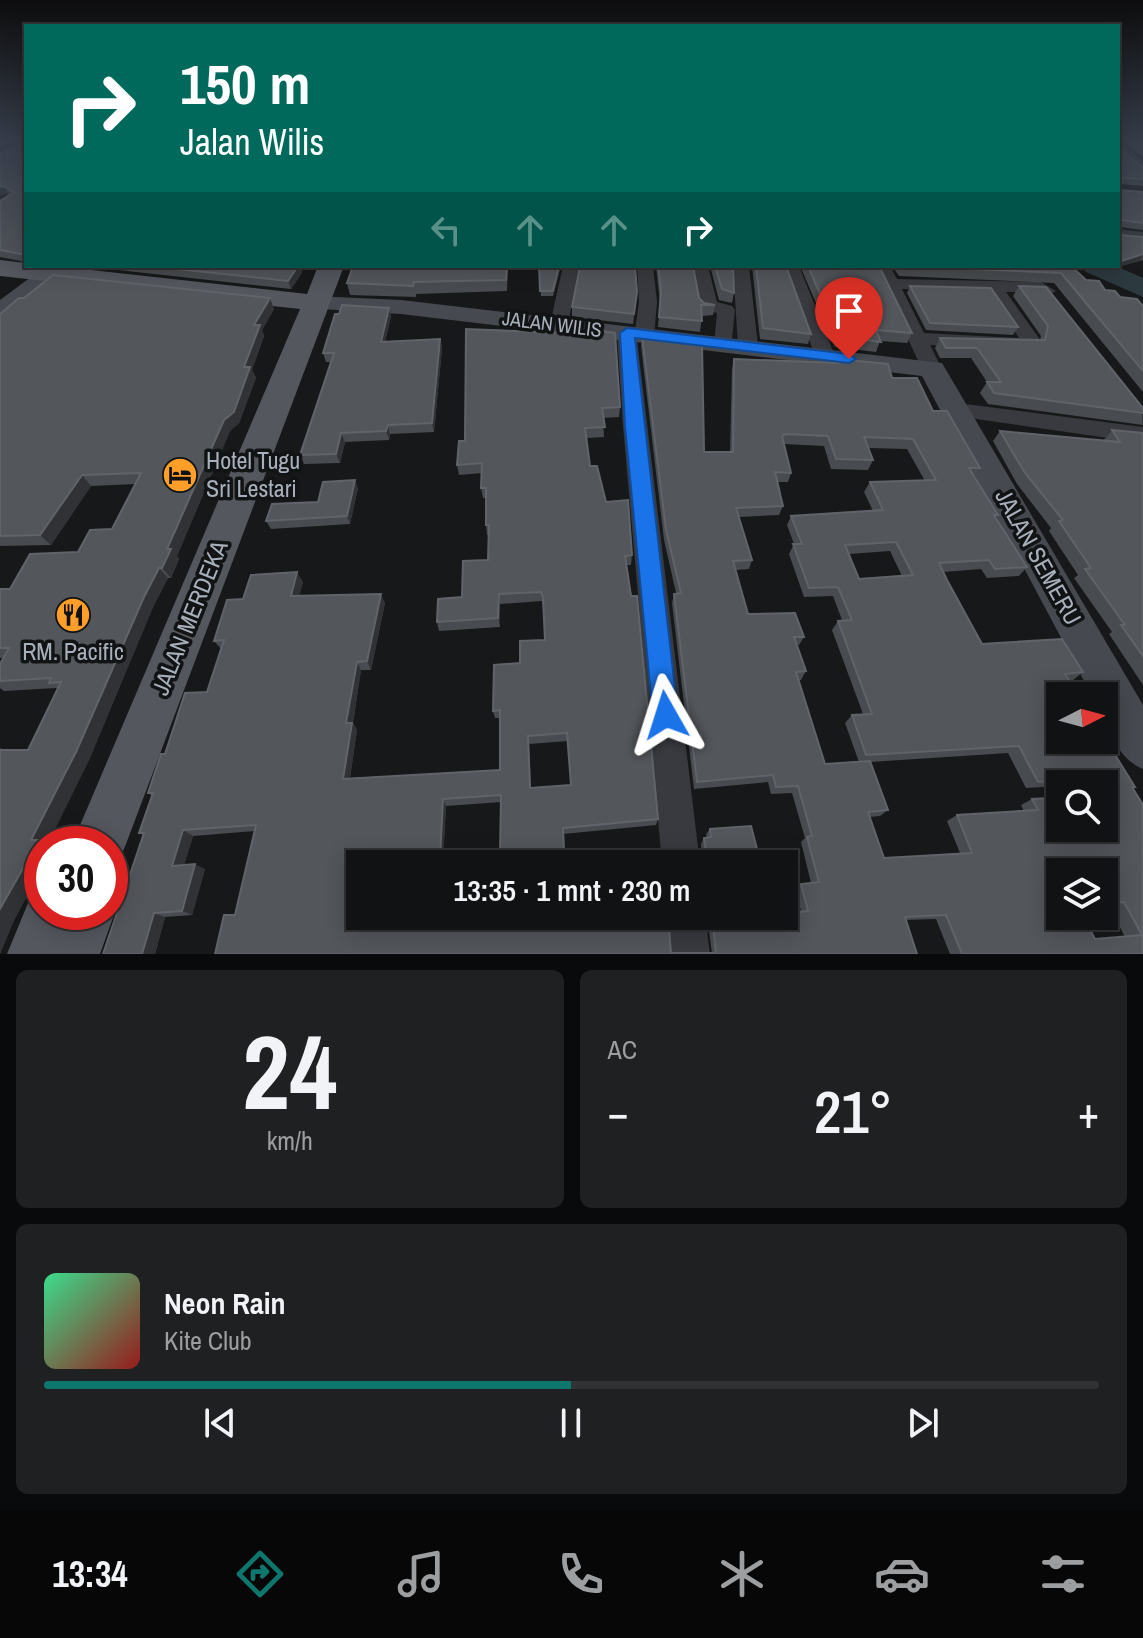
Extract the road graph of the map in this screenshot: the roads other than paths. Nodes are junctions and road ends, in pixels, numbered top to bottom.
1 (1120, 234) edge
2 (1143, 237) edge
3 (0, 268) edge
4 (330, 268) edge
5 (571, 268) edge
6 (645, 268) edge
7 (700, 268) edge
8 (741, 268) edge
9 (792, 268) edge
10 (883, 268) edge
11 (51, 273) junction
12 (891, 284) junction
13 (993, 286) junction
14 (314, 303) junction
15 (0, 312) edge
16 (1063, 312) edge
17 (559, 324) junction
18 (635, 334) junction
19 (736, 345) junction
20 (925, 354) junction
21 (825, 356) junction
22 (957, 410) junction
23 (1143, 435) edge
24 (1143, 747) edge
25 (106, 826) edge
26 (679, 850) edge
27 (47, 930) edge
28 (79, 930) edge
29 (687, 930) edge
30 (37, 954) edge
31 (70, 954) edge
32 (690, 954) edge

1 - 2 street
3 - 11 main road
4 - 14 main road, JALAN MERDEKA
5 - 17 street
6 - 18 street
7 - 19 street
8 - 19 street
9 - 21 street
10 - 12 street
11 - 14 main road
11 - 15 main road
12 - 13 street
12 - 20 street
13 - 16 street
13 - 20 street
14 - 17 main road, JALAN WILIS
14 - 25 main road, JALAN MERDEKA
17 - 18 main road, JALAN WILIS
18 - 19 main road, JALAN WILIS
18 - 26 street
19 - 21 main road, JALAN WILIS
20 - 21 main road, JALAN WILIS
20 - 22 main road, JALAN SEMERU
22 - 23 street
22 - 24 main road, JALAN SEMERU
27 - 30 main road
28 - 31 main road
29 - 32 street

